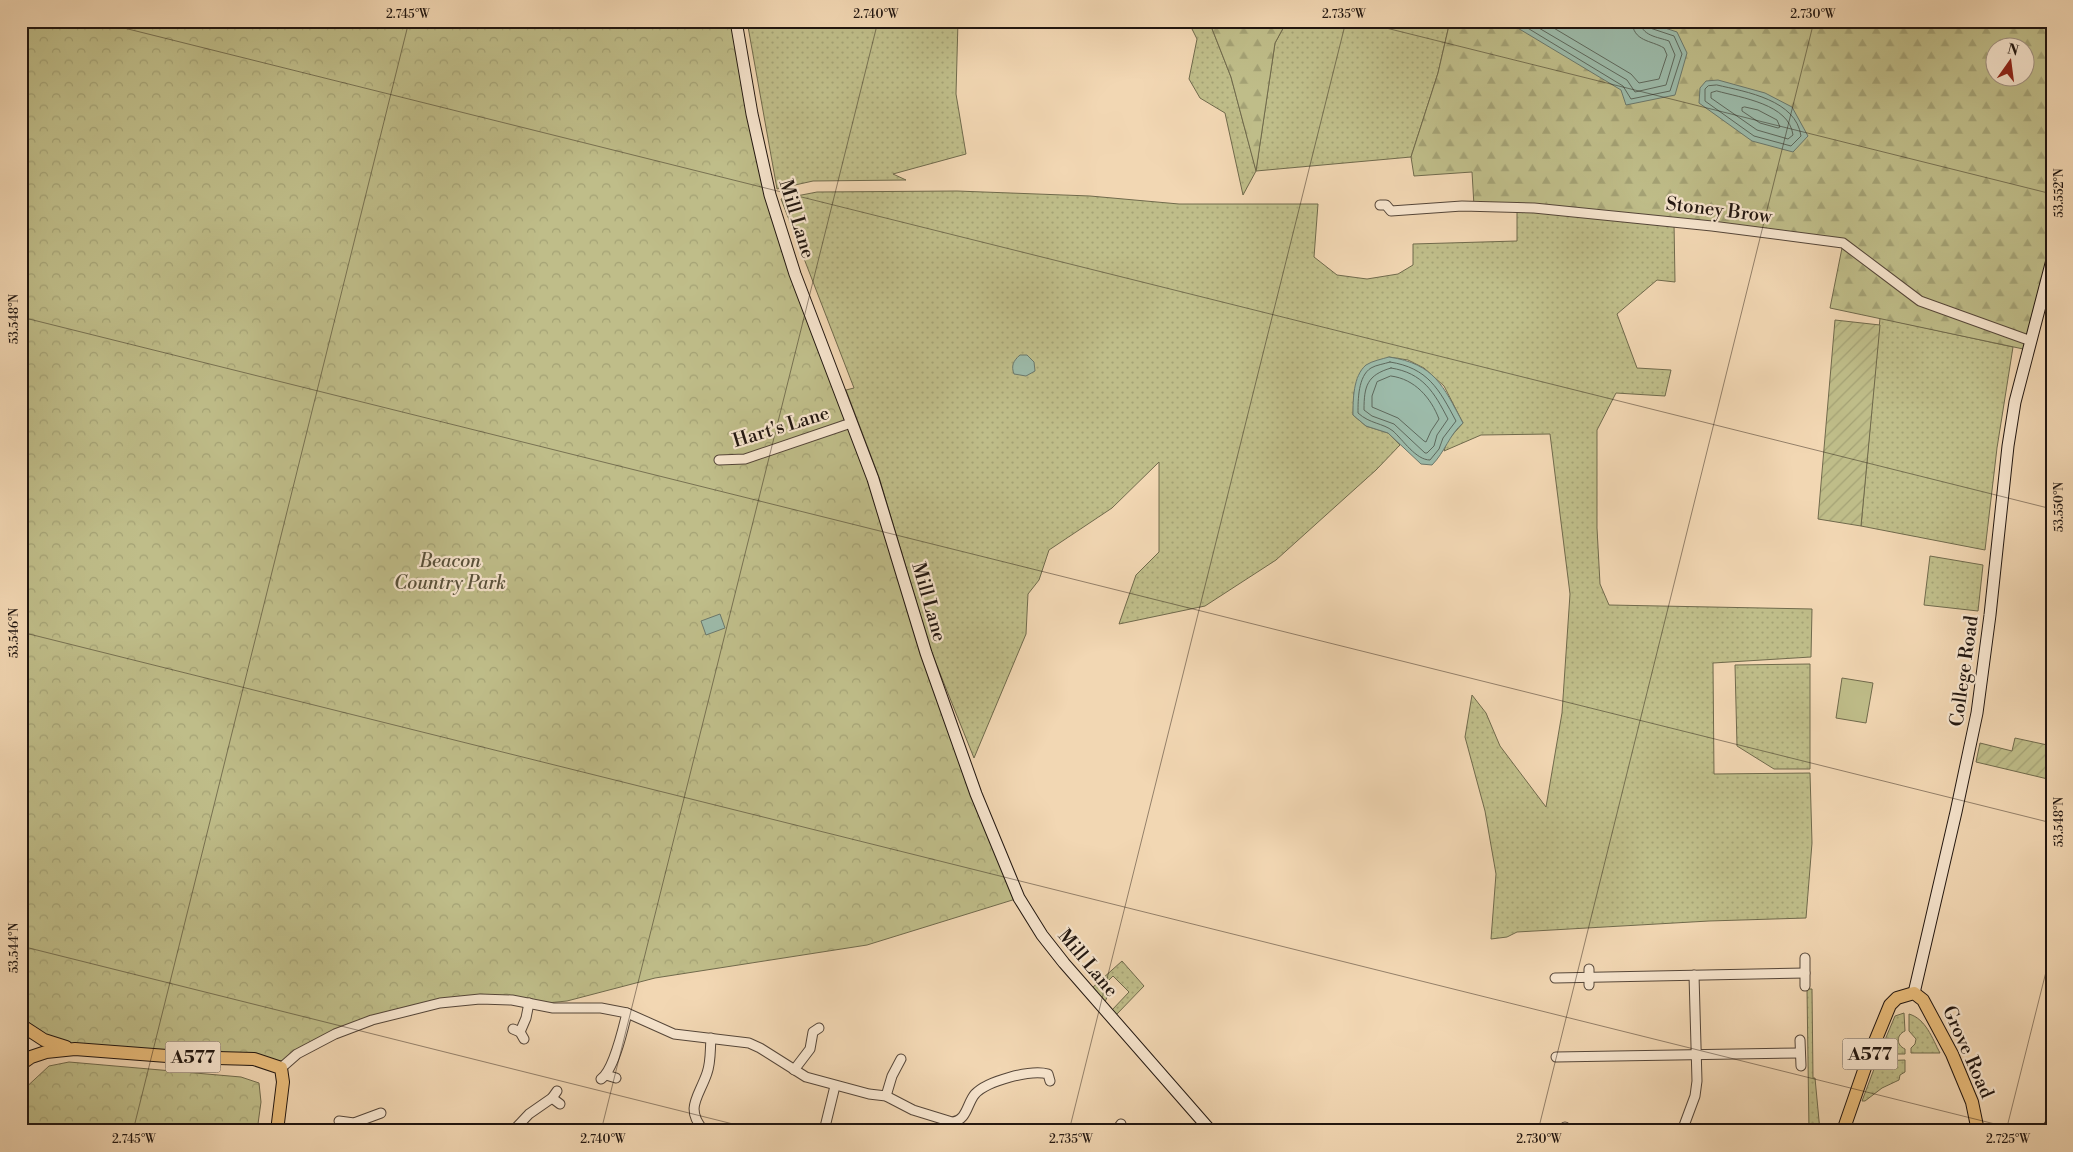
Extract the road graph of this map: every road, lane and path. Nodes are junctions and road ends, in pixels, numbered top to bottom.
1 (736, 21) edge
2 (1380, 205) dead end
3 (2052, 260) edge
4 (2030, 346) junction
5 (851, 423) junction
6 (719, 460) dead end
7 (1805, 958) dead end
8 (1805, 973) junction
9 (1694, 975) junction
10 (1555, 978) dead end
11 (1806, 986) dead end
12 (1914, 993) junction
13 (529, 1003) junction
14 (627, 1013) junction
15 (21, 1025) edge
16 (819, 1027) dead end
17 (519, 1033) dead end
18 (710, 1038) junction
19 (1800, 1040) dead end
20 (75, 1049) junction
21 (1800, 1053) junction
22 (1696, 1054) junction
23 (1556, 1057) dead end
24 (902, 1059) dead end
25 (21, 1064) edge
26 (1801, 1066) dead end
27 (1055, 1067) dead end
28 (280, 1068) junction
29 (794, 1070) junction
30 (616, 1078) dead end
31 (835, 1086) junction
32 (886, 1096) junction
33 (560, 1104) dead end
34 (381, 1113) dead end
35 (339, 1121) dead end
36 (2052, 1121) edge
37 (354, 1127) edge
38 (277, 1131) edge
39 (513, 1131) edge
40 (704, 1131) edge
41 (824, 1131) edge
42 (1211, 1131) edge
43 (1682, 1131) edge
44 (1844, 1131) edge
45 (1978, 1131) edge
46 (2045, 1131) edge

1 - 5 street, Mill Lane
2 - 4 street, Stoney Brow
3 - 4 street
4 - 12 street, College Road
5 - 6 street, Hart's Lane
5 - 42 street, Mill Lane
7 - 8 street
8 - 9 street
8 - 11 street
9 - 10 street
9 - 22 street
12 - 44 main road, A577
12 - 45 main road, Grove Road
13 - 14 street
13 - 17 street
13 - 28 street
14 - 18 street
14 - 30 street
15 - 20 main road, A577
16 - 29 street
18 - 29 street
18 - 40 street
19 - 21 street
20 - 25 main road, A577
20 - 28 main road, A577
21 - 22 street
21 - 26 street
22 - 23 street
22 - 43 street
24 - 32 street
27 - 32 street
28 - 38 main road
29 - 31 street
31 - 32 street
31 - 41 street
33 - 39 street
34 - 37 street
35 - 37 street
36 - 46 street

